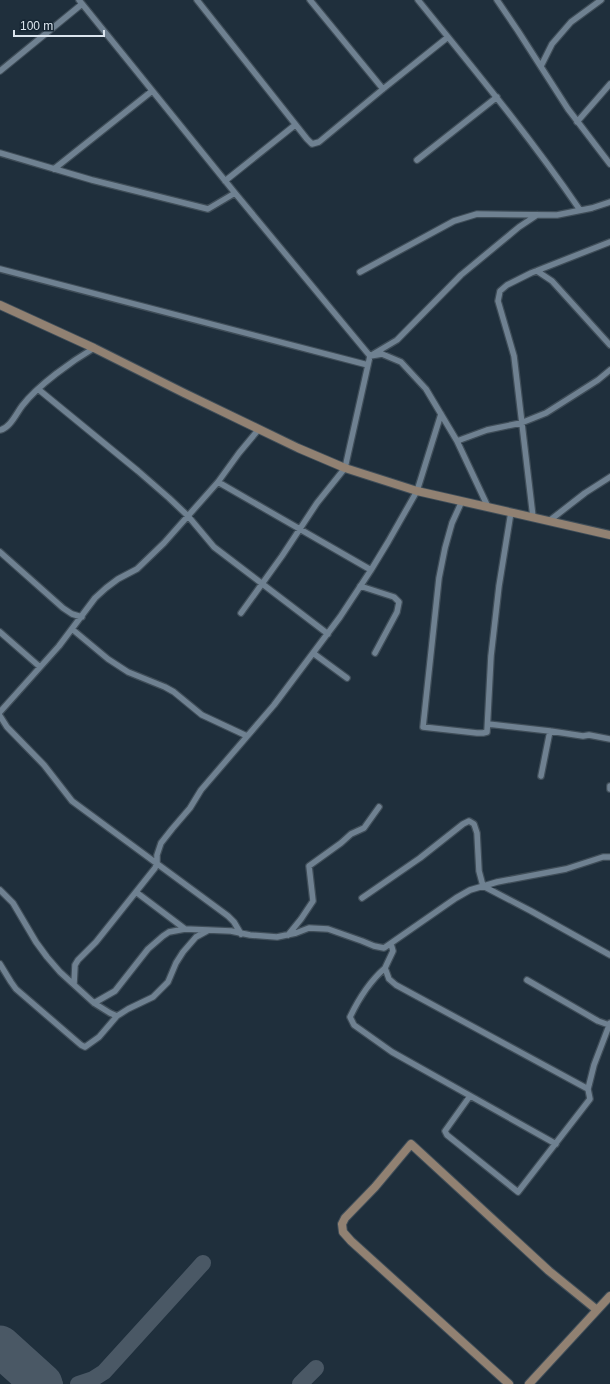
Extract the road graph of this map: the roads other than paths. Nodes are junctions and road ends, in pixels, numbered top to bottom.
1 (197, 0) edge
2 (310, 0) edge
3 (418, 0) edge
4 (497, 0) edge
5 (601, 0) edge
6 (81, 2) edge
7 (448, 37) junction
8 (541, 66) junction
9 (0, 71) edge
10 (610, 84) edge
11 (382, 89) junction
12 (152, 91) junction
13 (497, 97) junction
14 (577, 122) junction
15 (295, 125) junction
16 (0, 153) edge
17 (417, 160) dead end
18 (610, 164) edge
19 (54, 169) junction
20 (225, 181) junction
21 (235, 193) junction
22 (610, 202) edge
23 (580, 210) junction
24 (537, 215) junction
25 (610, 242) edge
26 (0, 269) edge
27 (537, 271) junction
28 (360, 272) dead end
29 (0, 305) edge
30 (610, 345) edge
31 (94, 348) junction
32 (370, 356) junction
33 (368, 365) junction
34 (610, 370) edge
35 (38, 389) junction
36 (441, 414) junction
37 (521, 422) junction
38 (259, 429) junction
39 (0, 430) edge
40 (457, 441) junction
41 (345, 468) junction
42 (610, 477) edge
43 (218, 482) junction
44 (417, 491) junction
45 (462, 501) junction
46 (488, 507) junction
47 (510, 512) junction
48 (188, 516) junction
49 (533, 517) junction
50 (549, 521) junction
51 (300, 529) junction
52 (610, 535) edge
53 (0, 552) edge
54 (371, 570) junction
55 (262, 583) junction
56 (360, 586) junction
57 (240, 613) dead end
58 (82, 617) junction
59 (72, 629) junction
60 (0, 632) edge
61 (328, 634) junction
62 (313, 653) junction
63 (375, 653) dead end
64 (40, 667) junction
65 (347, 678) dead end
66 (0, 712) edge
67 (0, 716) edge
68 (488, 724) junction
69 (550, 731) junction
70 (247, 736) junction
71 (610, 739) edge
72 (542, 776) dead end
73 (379, 807) dead end
74 (610, 857) edge
75 (157, 863) junction
76 (483, 886) junction
77 (0, 890) edge
78 (136, 892) junction
79 (362, 898) dead end
80 (186, 929) junction
81 (207, 931) junction
82 (241, 934) junction
83 (288, 935) junction
84 (391, 944) junction
85 (610, 955) edge
86 (0, 964) edge
87 (385, 968) junction
88 (527, 980) dead end
89 (74, 984) junction
90 (94, 1003) junction
91 (117, 1016) junction
92 (610, 1024) edge
93 (588, 1089) junction
94 (470, 1096) junction
95 (556, 1144) junction
96 (610, 1296) edge
97 (597, 1310) junction
98 (509, 1384) edge
99 (529, 1384) edge

1 - 15 street
2 - 11 street
3 - 7 street
4 - 8 street
5 - 8 street
6 - 9 street
6 - 12 street
7 - 11 street
7 - 13 street
8 - 14 street
10 - 14 street
11 - 15 street
12 - 19 street
12 - 20 street
13 - 17 street
13 - 23 street
14 - 18 street
15 - 20 street
16 - 19 street
19 - 21 street
20 - 21 street
21 - 32 street
22 - 23 street
23 - 24 street
24 - 28 street
24 - 32 street
25 - 27 street
26 - 33 street
27 - 30 street
27 - 37 street
29 - 31 street
31 - 35 street
31 - 38 street
32 - 33 street
32 - 36 street
33 - 41 street
34 - 37 street
35 - 39 street
35 - 48 street
36 - 40 street
36 - 44 street
37 - 40 street
37 - 49 street
38 - 41 street
38 - 43 street
40 - 46 street
41 - 44 street
41 - 51 street
42 - 50 street
43 - 48 street
43 - 51 street
44 - 45 street
44 - 54 street
45 - 46 street
45 - 68 street
46 - 47 street
47 - 49 street
47 - 68 street
48 - 55 street
48 - 58 street
49 - 50 street
50 - 52 street
51 - 54 street
51 - 55 street
53 - 58 street
54 - 56 street
55 - 57 street
55 - 61 street
56 - 61 street
56 - 63 street
58 - 59 street
59 - 64 street
59 - 70 street
60 - 64 street
61 - 62 street
62 - 65 street
62 - 70 street
64 - 66 street
67 - 75 street
68 - 69 street
69 - 71 street
69 - 72 street
70 - 75 street
73 - 83 street
74 - 76 street
75 - 78 street
75 - 82 street
76 - 79 street
76 - 84 street
76 - 85 street
77 - 89 street
78 - 80 street
78 - 89 street
80 - 81 street
80 - 90 street
81 - 82 street
81 - 91 street
82 - 83 street
83 - 84 street
84 - 87 street
86 - 91 street
87 - 93 street
87 - 94 street
88 - 92 street
89 - 90 street
90 - 91 street
92 - 93 street
93 - 95 street
94 - 95 street
94 - 95 street
96 - 97 street
97 - 98 street
97 - 99 street

